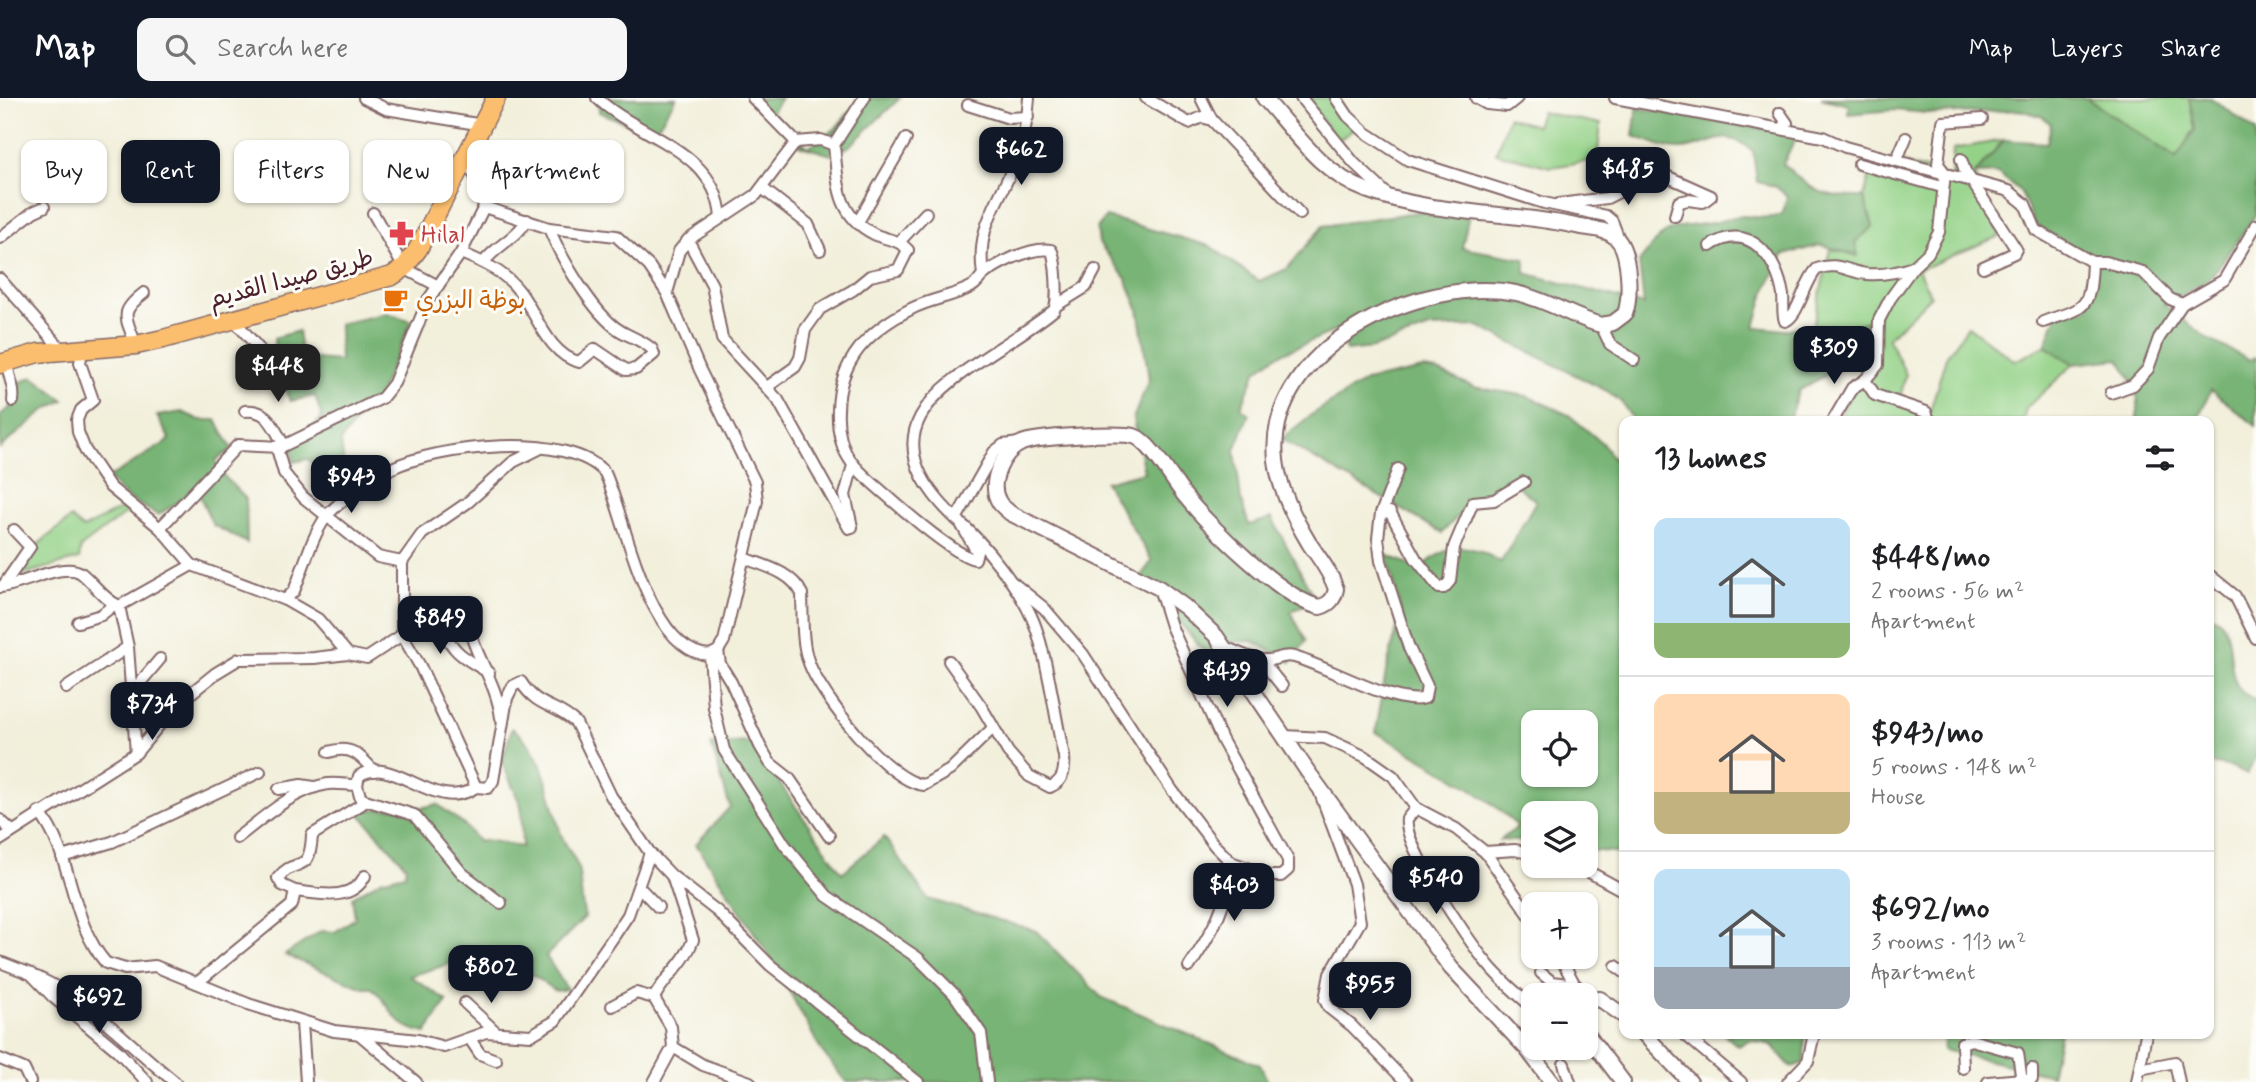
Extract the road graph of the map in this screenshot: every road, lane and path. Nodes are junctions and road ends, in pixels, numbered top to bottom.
1 (364, 98) edge
2 (496, 98) edge
3 (597, 98) edge
4 (752, 98) edge
5 (864, 98) edge
6 (1029, 98) edge
7 (1146, 98) edge
8 (1201, 98) edge
9 (1264, 98) edge
10 (1301, 98) edge
11 (1336, 98) edge
12 (1476, 98) edge
13 (1517, 98) edge
14 (1615, 98) edge
15 (968, 105) dead end
16 (1780, 113) dead end
17 (1028, 117) junction
18 (1982, 119) dead end
19 (1212, 120) junction
20 (483, 125) junction
21 (1782, 129) junction
22 (1906, 138) dead end
23 (905, 139) dead end
24 (796, 142) junction
25 (834, 145) junction
26 (465, 158) junction
27 (1897, 159) junction
28 (1961, 159) dead end
29 (1860, 164) dead end
30 (1945, 173) junction
31 (1972, 179) junction
32 (1942, 187) junction
33 (762, 188) junction
34 (1392, 199) junction
35 (1557, 206) junction
36 (44, 207) dead end
37 (484, 207) junction
38 (373, 213) dead end
39 (926, 213) dead end
40 (1300, 214) dead end
41 (1675, 216) dead end
42 (721, 218) junction
43 (527, 220) junction
44 (858, 222) junction
45 (2256, 225) edge
46 (549, 228) junction
47 (0, 238) edge
48 (688, 240) junction
49 (1619, 240) junction
50 (899, 242) junction
51 (1710, 246) dead end
52 (820, 250) dead end
53 (461, 253) junction
54 (484, 262) junction
55 (2092, 262) junction
56 (1913, 267) junction
57 (1983, 267) dead end
58 (404, 268) junction
59 (1096, 270) dead end
60 (983, 275) junction
61 (0, 279) edge
62 (438, 286) junction
63 (144, 293) dead end
64 (667, 293) junction
65 (2182, 304) junction
66 (1057, 305) junction
67 (234, 320) junction
68 (2043, 322) dead end
69 (1601, 325) junction
70 (136, 345) junction
71 (260, 350) dead end
72 (63, 351) junction
73 (82, 351) junction
74 (1634, 360) dead end
75 (4, 363) edge
76 (1865, 380) junction
77 (767, 387) junction
78 (2112, 393) dead end
79 (13, 401) dead end
80 (245, 411) dead end
81 (1836, 416) edge
82 (1928, 416) edge
83 (1022, 443) junction
84 (283, 446) junction
85 (541, 448) junction
86 (853, 465) junction
87 (1398, 469) dead end
88 (1524, 482) dead end
89 (1382, 511) junction
90 (326, 516) junction
91 (958, 520) junction
92 (160, 528) junction
93 (14, 530) dead end
94 (744, 558) junction
95 (402, 562) junction
96 (192, 565) junction
97 (1005, 577) junction
98 (2214, 579) edge
99 (1, 587) edge
100 (1159, 588) junction
101 (285, 600) junction
102 (117, 605) junction
103 (403, 608) junction
104 (78, 622) dead end
105 (468, 624) dead end
106 (402, 635) junction
107 (2256, 638) edge
108 (128, 647) junction
109 (1227, 648) junction
110 (714, 653) junction
111 (348, 654) junction
112 (160, 660) dead end
113 (1261, 660) junction
114 (948, 661) dead end
115 (489, 673) junction
116 (1282, 686) dead end
117 (66, 688) dead end
118 (132, 691) junction
119 (502, 728) junction
120 (993, 728) junction
121 (1284, 736) junction
122 (329, 752) dead end
123 (136, 753) junction
124 (374, 771) junction
125 (260, 772) dead end
126 (1317, 784) junction
127 (356, 785) junction
128 (476, 787) junction
129 (317, 788) junction
130 (279, 789) dead end
131 (362, 799) junction
132 (1416, 808) junction
133 (39, 813) junction
134 (0, 820) edge
135 (12, 831) junction
136 (829, 836) dead end
137 (237, 838) dead end
138 (0, 840) edge
139 (1521, 851) edge
140 (1485, 852) junction
141 (649, 853) junction
142 (62, 857) junction
143 (1231, 862) junction
144 (365, 876) dead end
145 (672, 876) junction
146 (1598, 877) edge
147 (639, 887) junction
148 (1619, 888) edge
149 (295, 891) junction
150 (500, 903) dead end
151 (1521, 903) edge
152 (658, 907) dead end
153 (0, 962) edge
154 (1189, 967) dead end
155 (1541, 973) dead end
156 (31, 974) junction
157 (197, 983) junction
158 (1555, 983) edge
159 (1521, 996) edge
160 (654, 998) junction
161 (1598, 999) edge
162 (466, 1003) dead end
163 (612, 1006) dead end
164 (1619, 1012) edge
165 (302, 1023) junction
166 (495, 1031) junction
167 (359, 1034) junction
168 (470, 1039) junction
169 (1649, 1039) edge
170 (1689, 1039) edge
171 (1813, 1039) edge
172 (2145, 1039) edge
173 (673, 1047) junction
174 (1598, 1051) edge
175 (0, 1059) edge
176 (496, 1060) dead end
177 (1564, 1065) dead end
178 (1963, 1068) dead end
179 (2032, 1069) dead end
180 (2140, 1069) junction
181 (2022, 1081) edge
182 (30, 1082) edge
183 (147, 1082) edge
184 (175, 1082) edge
185 (306, 1082) edge
186 (416, 1082) edge
187 (654, 1082) edge
188 (750, 1082) edge
189 (918, 1082) edge
190 (987, 1082) edge
191 (1406, 1082) edge
192 (1552, 1082) edge
193 (1570, 1082) edge
194 (1623, 1082) edge
195 (1690, 1082) edge
196 (1741, 1082) edge
197 (1788, 1082) edge
198 (1988, 1082) edge
199 (2137, 1082) edge
200 (2179, 1082) edge

1 - 20 street
2 - 20 highway, طريق صيدا القديم
3 - 42 street
4 - 24 street
5 - 25 street
6 - 17 street
7 - 19 street
8 - 19 street
9 - 34 street
10 - 34 street
11 - 35 street
12 - 13 street
14 - 21 street
15 - 17 street
16 - 21 street
17 - 60 street
18 - 30 street
19 - 40 street
20 - 26 highway, طريق صيدا القديم
21 - 27 street
22 - 27 street
23 - 44 street
24 - 25 street
24 - 33 street
25 - 44 street
26 - 37 street
26 - 58 highway, طريق صيدا القديم
27 - 30 street
28 - 31 street
29 - 32 street
30 - 31 street
30 - 32 street
31 - 55 street
31 - 57 street
32 - 56 street
33 - 42 street
33 - 52 street
34 - 49 street
35 - 41 street
35 - 49 street
36 - 47 street
37 - 43 street
37 - 53 street
38 - 58 street
39 - 50 street
42 - 48 street
43 - 46 street
43 - 54 street
44 - 50 street
45 - 65 street
46 - 54 street
46 - 64 street
48 - 64 street
48 - 77 street
49 - 69 street
50 - 77 street
51 - 56 street
53 - 54 street
53 - 62 street
55 - 65 street
55 - 68 street
56 - 76 street
58 - 62 street
58 - 67 highway, طريق صيدا القديم
59 - 66 street
60 - 66 street
60 - 86 street
61 - 72 street
62 - 84 street
63 - 70 street
64 - 94 street
65 - 78 street
66 - 91 street
67 - 70 highway, طريق صيدا القديم
67 - 71 street
69 - 74 street
69 - 83 street
70 - 73 highway, طريق صيدا القديم
72 - 73 highway, طريق صيدا القديم
72 - 75 highway, طريق صيدا القديم
73 - 92 street
75 - 79 street
76 - 81 street
76 - 82 street
77 - 86 street
80 - 84 street
83 - 91 street
83 - 100 street
84 - 90 street
84 - 92 street
85 - 90 street
85 - 95 street
85 - 110 street
86 - 91 street
87 - 89 street
88 - 89 street
89 - 113 street
90 - 95 street
90 - 101 street
91 - 97 street
92 - 96 street
93 - 99 street
94 - 110 street
94 - 120 street
95 - 103 street
96 - 101 street
96 - 102 street
97 - 120 street
97 - 143 street
98 - 107 street
99 - 102 street
100 - 109 street
100 - 143 street
101 - 111 street
102 - 104 street
102 - 108 street
103 - 106 street
103 - 115 street
105 - 115 street
106 - 111 street
106 - 128 street
108 - 117 street
108 - 118 street
109 - 113 street
109 - 121 street
110 - 136 street
110 - 190 street
111 - 123 street
112 - 118 street
113 - 116 street
114 - 120 street
115 - 119 street
118 - 123 street
119 - 128 street
119 - 141 street
121 - 126 street
121 - 132 street
122 - 124 street
123 - 133 street
124 - 127 street
124 - 128 street
125 - 142 street
126 - 191 street
126 - 192 street
127 - 129 street
127 - 131 street
129 - 130 street
129 - 137 street
131 - 149 street
131 - 150 street
132 - 140 street
132 - 159 street
133 - 135 street
133 - 142 street
134 - 135 street
135 - 138 street
139 - 140 street
140 - 151 street
141 - 145 street
141 - 147 street
142 - 157 street
143 - 154 street
144 - 149 street
145 - 160 street
145 - 189 street
146 - 148 street
147 - 152 street
147 - 166 street
149 - 157 street
153 - 156 street
155 - 158 street
156 - 183 street
156 - 184 street
157 - 165 street
160 - 163 street
160 - 173 street
161 - 164 street
162 - 166 street
165 - 167 street
165 - 185 street
166 - 168 street
167 - 168 street
167 - 186 street
168 - 176 street
169 - 195 street
170 - 196 street
171 - 197 street
172 - 180 street
173 - 187 street
173 - 188 street
174 - 194 street
175 - 182 street
177 - 193 street
178 - 181 street
179 - 181 street
180 - 199 street
180 - 200 street
181 - 198 street

